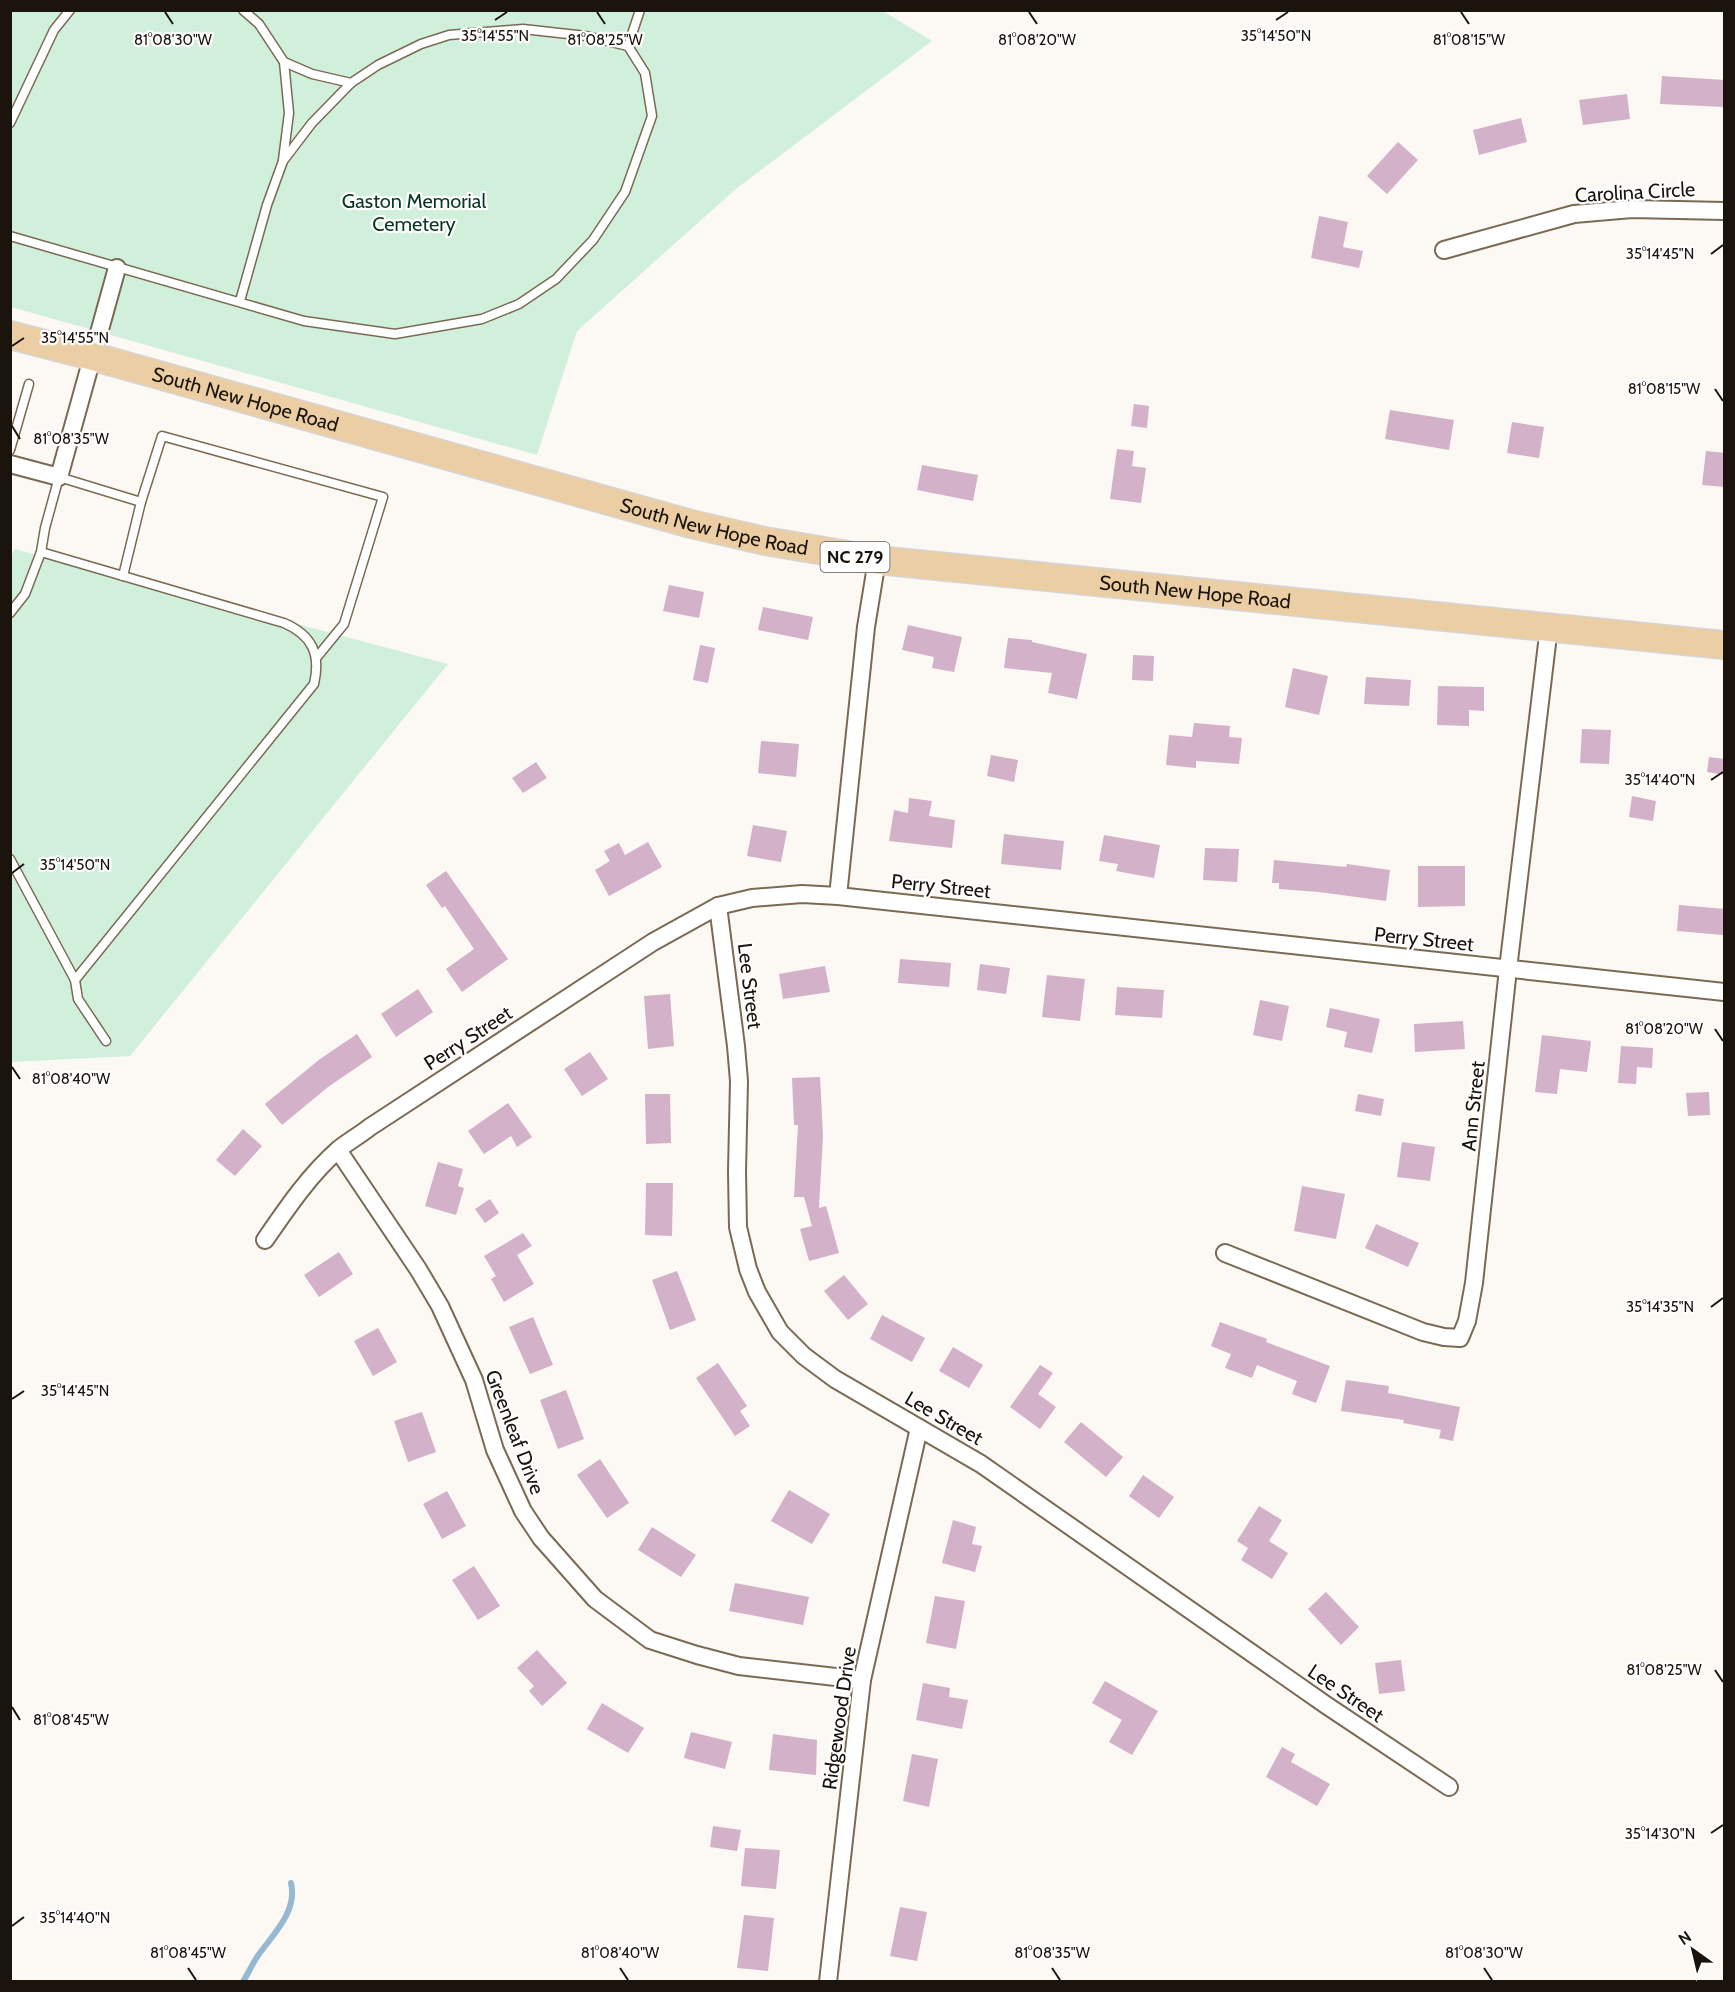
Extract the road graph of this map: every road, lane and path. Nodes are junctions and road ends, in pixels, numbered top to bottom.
1 (70, 10) edge
2 (243, 10) edge
3 (640, 10) edge
4 (628, 45) junction
5 (284, 62) junction
6 (351, 83) junction
7 (10, 123) edge
8 (283, 161) junction
9 (1725, 211) edge
10 (10, 237) edge
11 (1444, 250) dead end
12 (117, 268) junction
13 (240, 301) junction
14 (10, 335) edge
15 (91, 356) junction
16 (29, 384) dead end
17 (10, 450) edge
18 (10, 464) edge
19 (58, 477) junction
20 (141, 501) junction
21 (41, 552) junction
22 (877, 560) junction
23 (123, 576) junction
24 (10, 613) edge
25 (1549, 627) junction
26 (1725, 645) edge
27 (317, 657) junction
28 (10, 860) edge
29 (838, 896) junction
30 (718, 906) junction
31 (1508, 969) junction
32 (75, 980) junction
33 (1725, 992) edge
34 (106, 1041) dead end
35 (338, 1150) junction
36 (265, 1240) dead end
37 (1225, 1253) dead end
38 (919, 1428) junction
39 (862, 1680) junction
40 (1449, 1787) dead end
41 (828, 1982) edge

1 - 7 lane
2 - 5 lane
3 - 4 lane
4 - 6 lane
4 - 13 lane
5 - 6 lane
5 - 8 lane
6 - 8 lane
8 - 13 lane
9 - 11 street, Carolina Circle
10 - 12 lane
12 - 13 lane
12 - 15 street
14 - 15 main road, South New Hope Road / NC 279
15 - 19 street
15 - 22 main road, South New Hope Road / NC 279
16 - 17 lane
18 - 19 street
19 - 20 lane
19 - 21 lane
20 - 23 lane
20 - 27 lane
21 - 23 lane
21 - 24 lane
22 - 25 main road, South New Hope Road / NC 279
22 - 29 street
23 - 27 lane
25 - 26 main road, South New Hope Road / NC 279
25 - 31 street, Ann Street
27 - 32 lane
28 - 32 lane
29 - 30 street, Perry Street
29 - 31 street, Perry Street
30 - 35 street, Perry Street
30 - 38 street, Lee Street
31 - 33 street, Perry Street
31 - 37 street, Ann Street
32 - 34 lane
35 - 36 street, Perry Street
35 - 39 street, Greenleaf Drive
38 - 39 street, Ridgewood Drive
38 - 40 street, Lee Street
39 - 41 street, Ridgewood Drive

